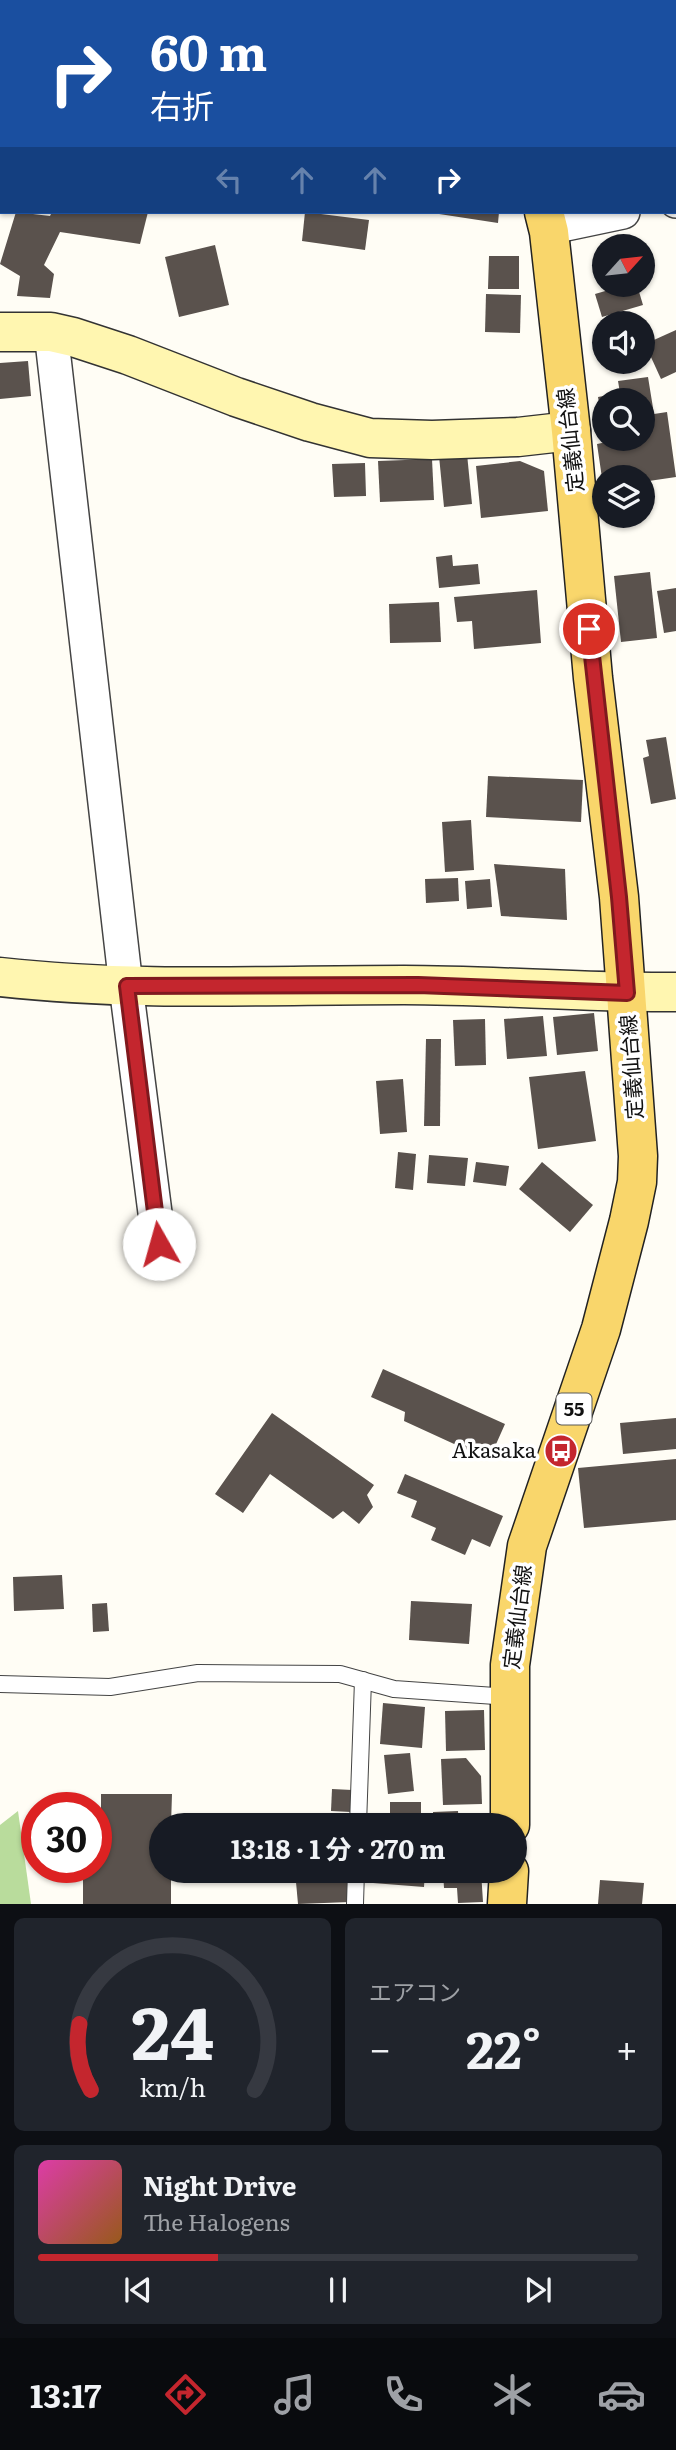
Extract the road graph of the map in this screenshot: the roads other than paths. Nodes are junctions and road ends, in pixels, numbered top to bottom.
1 (604, 214) edge
2 (546, 220) edge
3 (0, 332) edge
4 (51, 332) junction
5 (571, 431) junction
6 (0, 976) edge
7 (127, 986) junction
8 (676, 992) edge
9 (627, 993) junction
10 (159, 1244) dead end
11 (363, 1680) junction
12 (0, 1684) edge
13 (510, 1697) junction
14 (358, 1813) edge
15 (510, 1813) edge
16 (356, 1883) edge
17 (508, 1883) edge
18 (355, 1904) edge
19 (507, 1904) edge

1 - 2 street
2 - 5 main road, 定義仙台線 / 55
3 - 4 street
4 - 5 street
4 - 7 street
5 - 9 main road, 定義仙台線 / 55
6 - 7 street
7 - 9 street
7 - 10 street
8 - 9 street
9 - 13 main road, 定義仙台線 / 55
11 - 12 lane
11 - 13 lane
11 - 14 lane
13 - 15 main road, 定義仙台線 / 55
16 - 18 lane
17 - 19 main road

